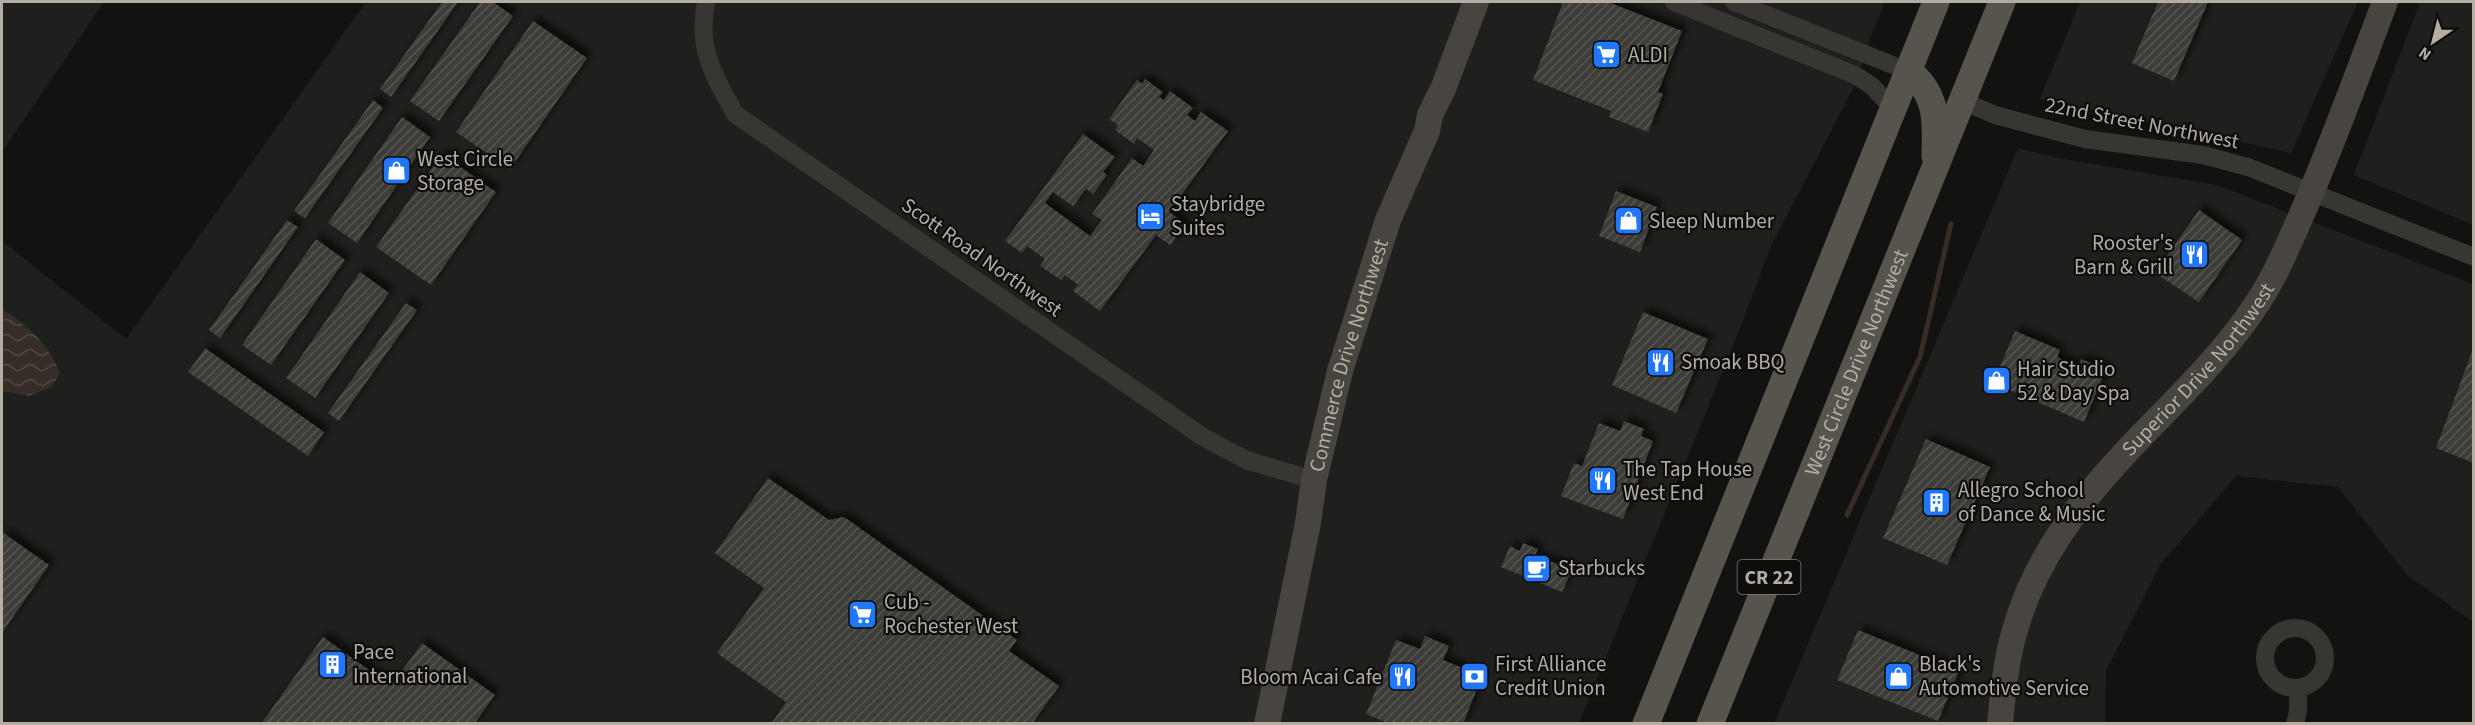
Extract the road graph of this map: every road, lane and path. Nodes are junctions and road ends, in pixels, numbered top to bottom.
1 (706, 2) edge
2 (1476, 2) edge
3 (1674, 2) edge
4 (1734, 2) edge
5 (1936, 2) edge
6 (2002, 2) edge
7 (2385, 2) edge
8 (1908, 71) junction
9 (1963, 101) junction
10 (1893, 109) junction
11 (1935, 166) junction
12 (2312, 191) junction
13 (2474, 257) edge
14 (1314, 480) junction
15 (2298, 688) dead end
16 (1267, 723) edge
17 (1646, 723) edge
18 (1710, 723) edge
19 (2000, 723) edge
20 (2295, 723) edge

1 - 14 street, Scott Road Northwest
2 - 14 street, Commerce Drive Northwest
3 - 10 street
4 - 8 street
5 - 8 main road, CR 22
6 - 9 main road, West Circle Drive Northwest / CR 22
7 - 12 street, Superior Drive Northwest
8 - 10 main road, CR 22
8 - 11 main road
9 - 11 main road, West Circle Drive Northwest / CR 22
9 - 12 street, 22nd Street Northwest
10 - 17 main road, CR 22
11 - 18 main road, West Circle Drive Northwest / CR 22
12 - 13 street, 22nd Street Northwest
12 - 19 street, Superior Drive Northwest
14 - 16 street, Commerce Drive Northwest
15 - 20 street

